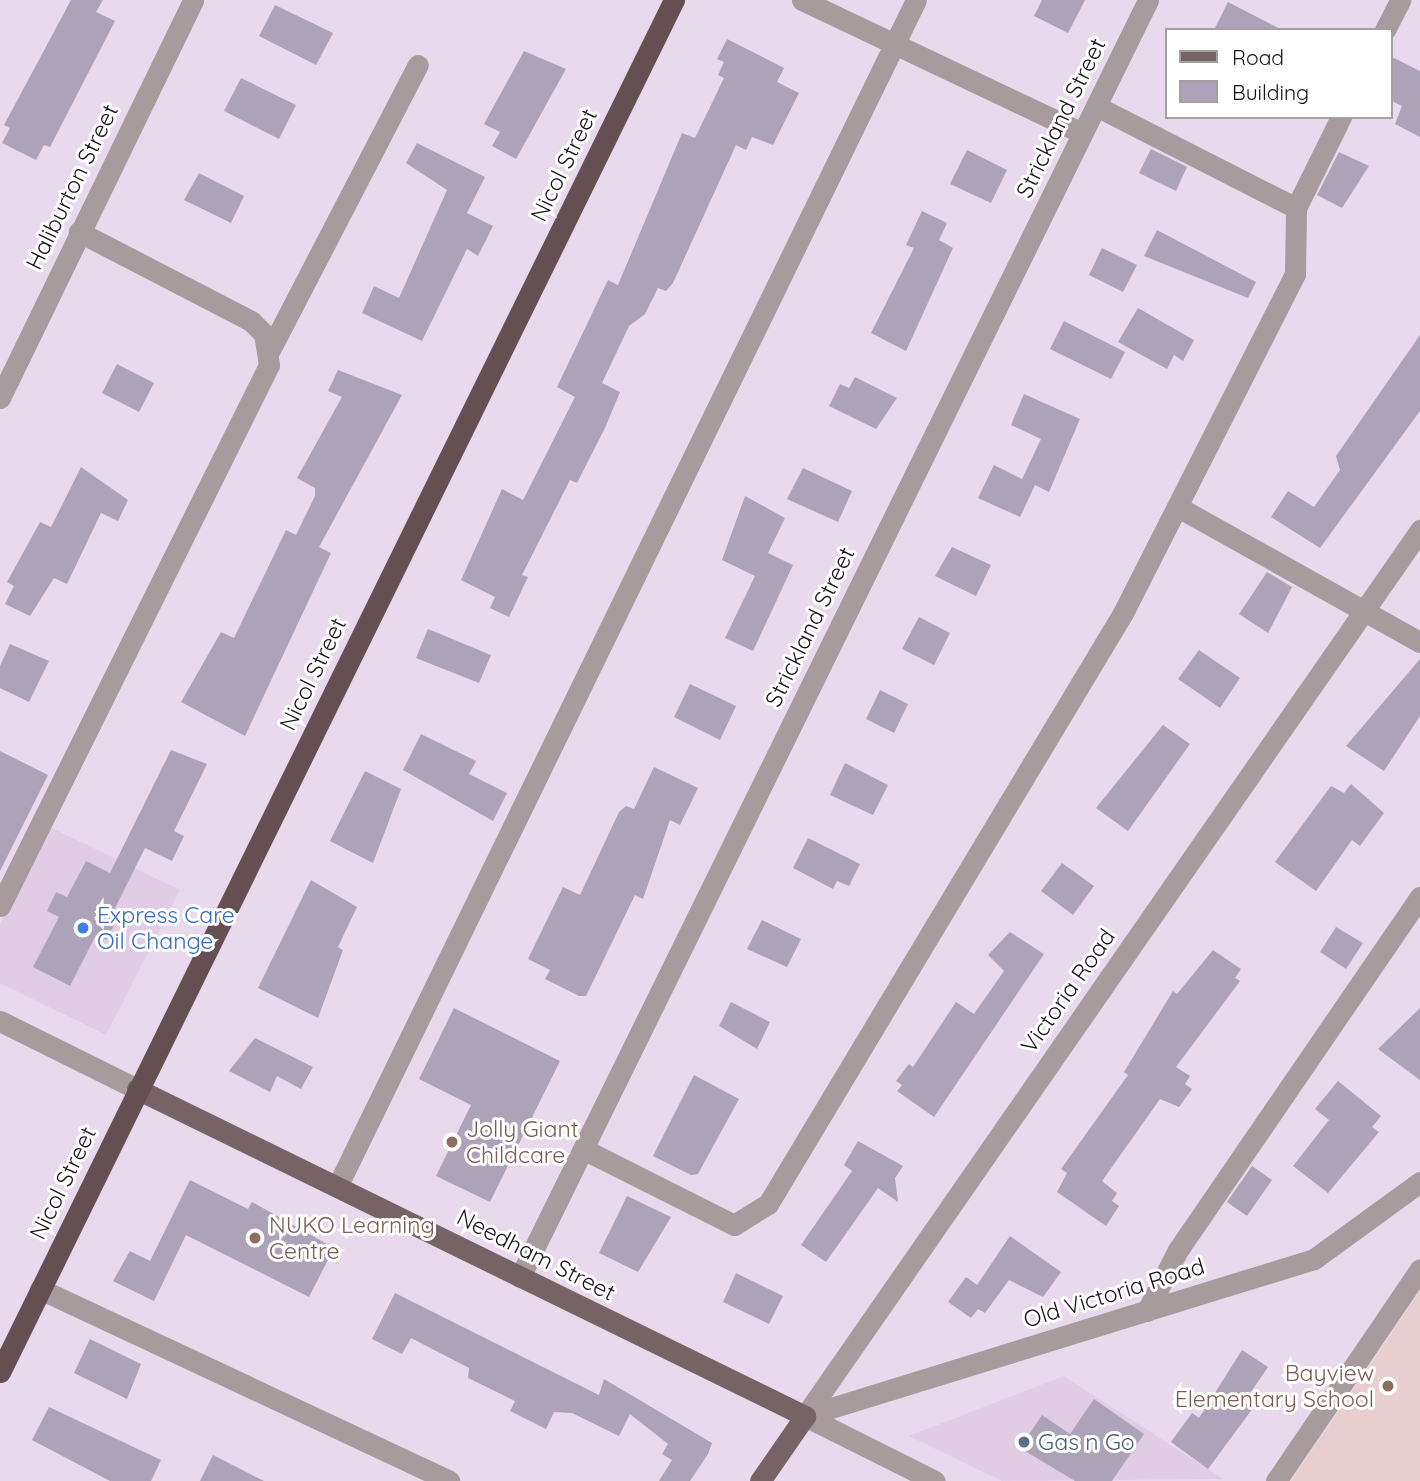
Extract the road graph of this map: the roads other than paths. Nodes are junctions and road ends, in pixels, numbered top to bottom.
1 (193, 0) edge
2 (674, 0) edge
3 (803, 0) edge
4 (916, 0) edge
5 (1148, 0) edge
6 (1400, 0) edge
7 (1386, 28) edge
8 (895, 44) junction
9 (418, 65) dead end
10 (1096, 106) junction
11 (1340, 119) edge
12 (1082, 133) junction
13 (1296, 208) junction
14 (79, 232) junction
15 (270, 350) junction
16 (0, 398) edge
17 (1178, 507) junction
18 (1420, 530) edge
19 (1364, 612) junction
20 (1420, 642) edge
21 (1420, 897) edge
22 (0, 906) edge
23 (0, 1021) edge
24 (137, 1089) junction
25 (583, 1149) junction
26 (1420, 1182) edge
27 (338, 1185) junction
28 (1420, 1269) edge
29 (520, 1277) junction
30 (40, 1289) junction
31 (1147, 1311) junction
32 (0, 1372) edge
33 (805, 1416) junction
34 (449, 1481) edge
35 (760, 1481) edge
36 (935, 1481) edge
37 (1276, 1481) edge

1 - 14 street, Haliburton Street
2 - 24 highway, Nicol Street
3 - 8 street
4 - 8 street
5 - 10 street, Strickland Street
6 - 7 street
8 - 12 street
8 - 27 street
9 - 15 street
10 - 12 street, Strickland Street
10 - 13 street
11 - 13 street
12 - 25 street, Strickland Street
13 - 17 street
14 - 15 street
14 - 16 street, Haliburton Street
15 - 22 street
17 - 19 street
17 - 25 street
18 - 19 street, Victoria Road
19 - 20 street
19 - 33 street, Victoria Road
21 - 31 street
23 - 24 street, Needham Street
24 - 27 main road, Needham Street
24 - 30 highway, Nicol Street
25 - 29 street, Strickland Street
26 - 31 street, Old Victoria Road
27 - 29 main road, Needham Street
28 - 37 street
29 - 33 main road, Needham Street
30 - 32 highway, Nicol Street
30 - 34 street
31 - 33 street, Old Victoria Road
33 - 35 main road, Victoria Road
33 - 36 street, Needham Street

